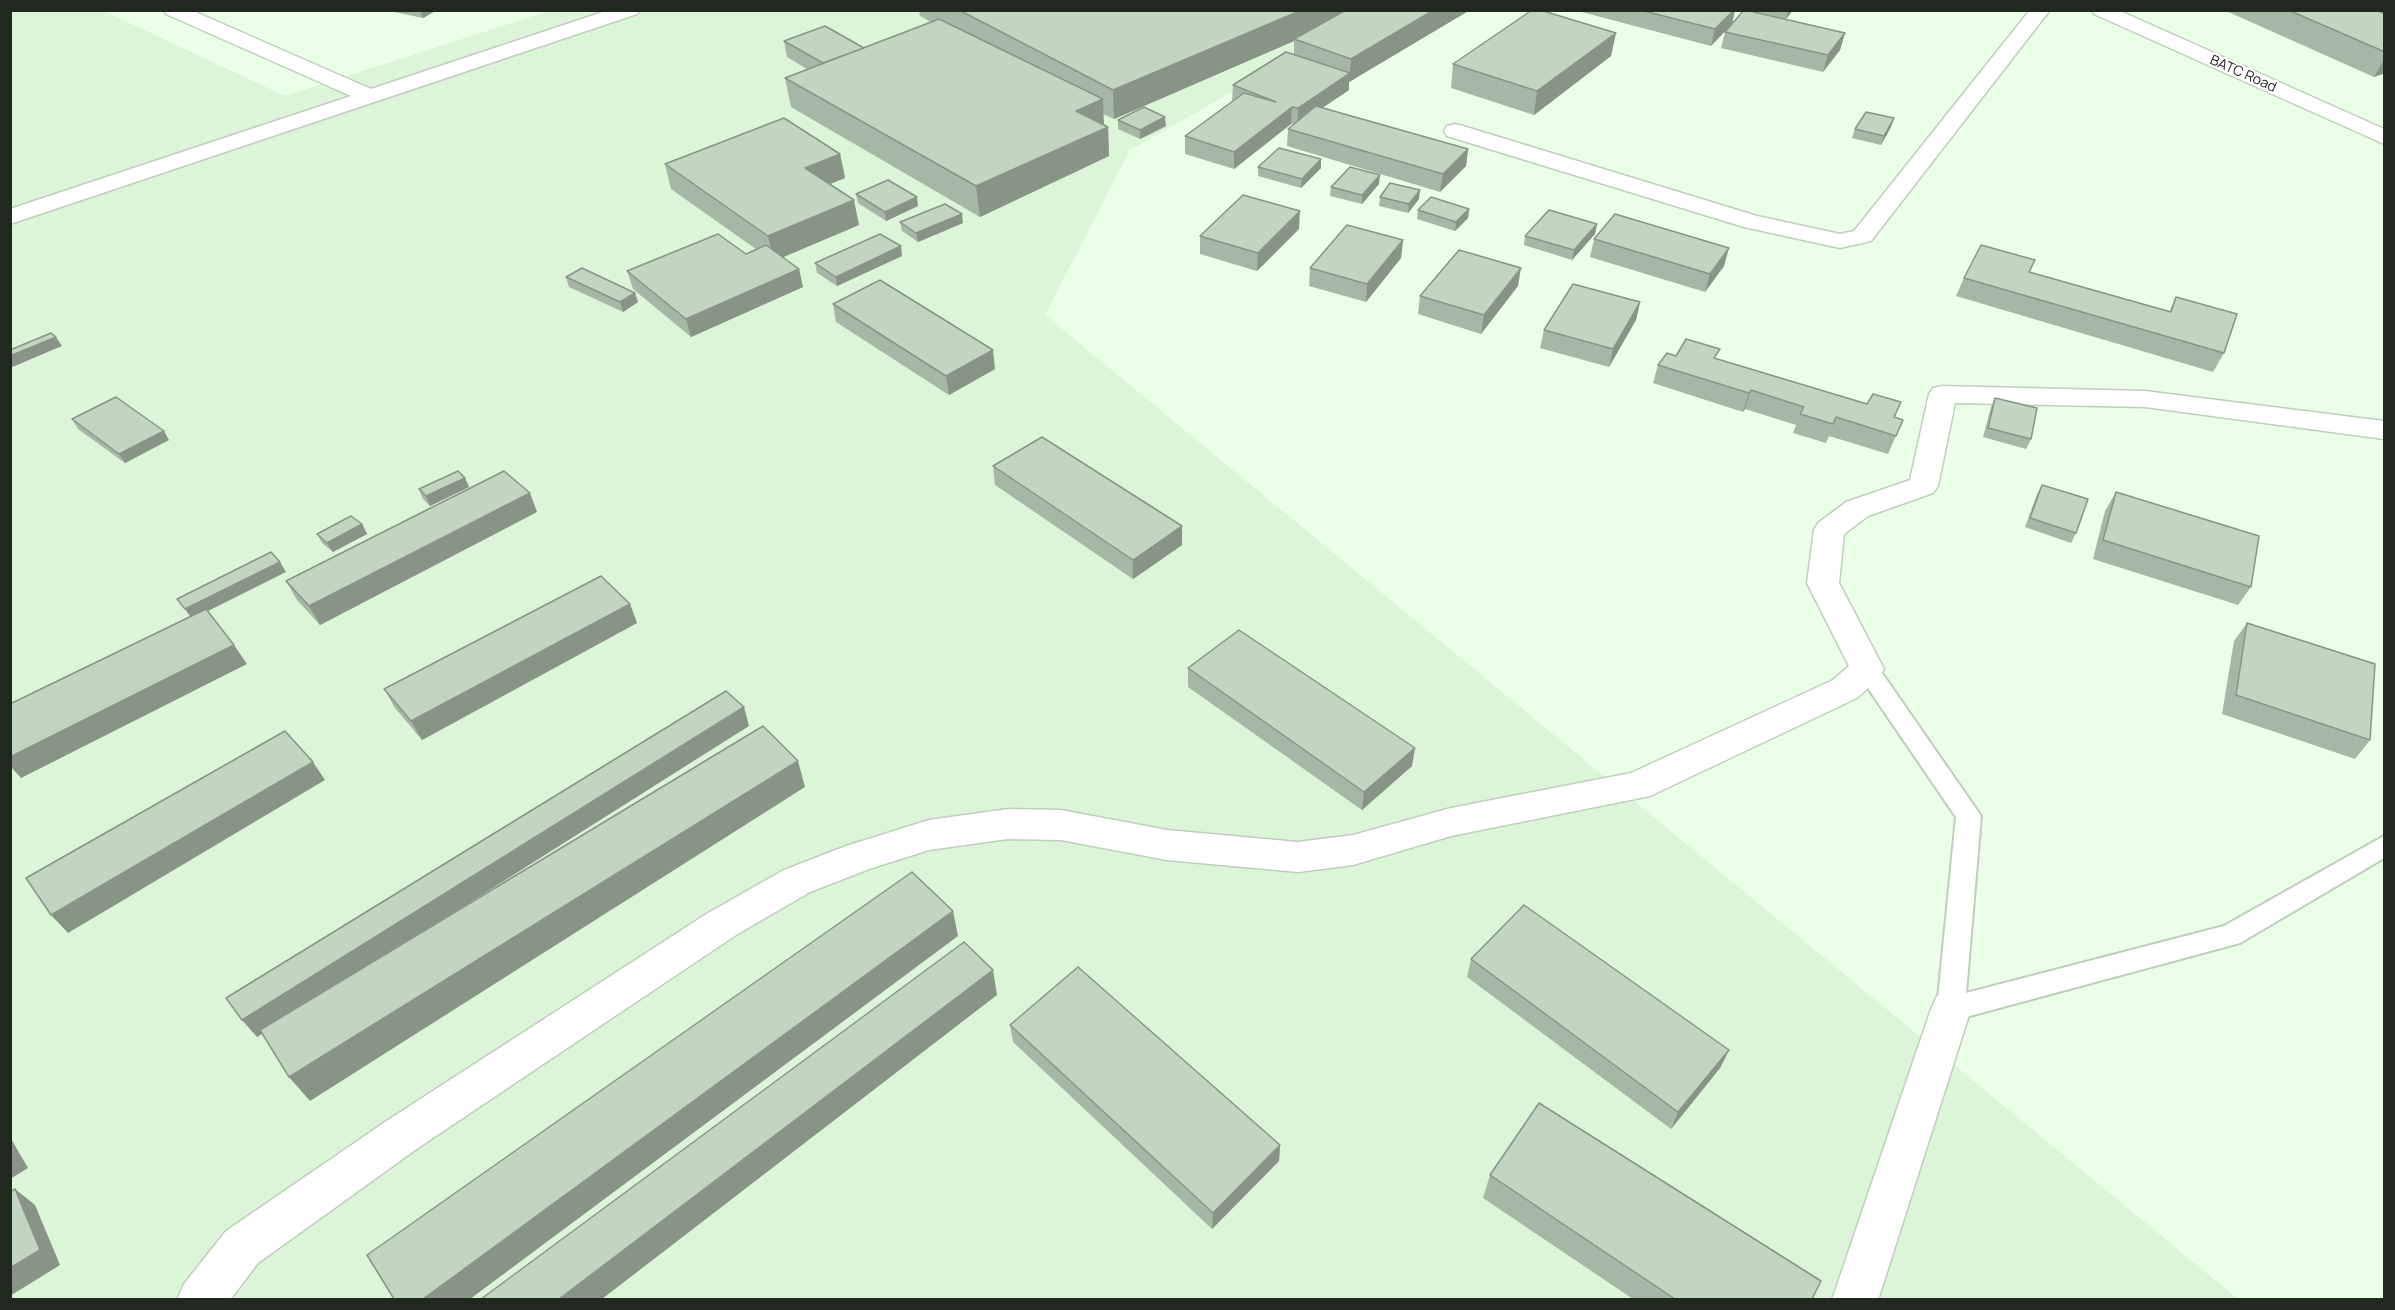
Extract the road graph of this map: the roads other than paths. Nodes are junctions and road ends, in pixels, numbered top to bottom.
1 (173, 10) edge
2 (630, 10) edge
3 (2041, 10) edge
4 (2101, 10) edge
5 (371, 97) junction
6 (1455, 130) dead end
7 (2385, 137) edge
8 (10, 217) edge
9 (2385, 430) edge
10 (1867, 669) junction
11 (2385, 846) edge
12 (1950, 1009) junction
13 (200, 1299) edge
14 (1855, 1299) edge

1 - 5 street
2 - 5 street
3 - 6 street
4 - 7 street, BATC Road
5 - 8 street
9 - 10 street
10 - 12 lane
10 - 13 street
11 - 12 lane
12 - 14 street

